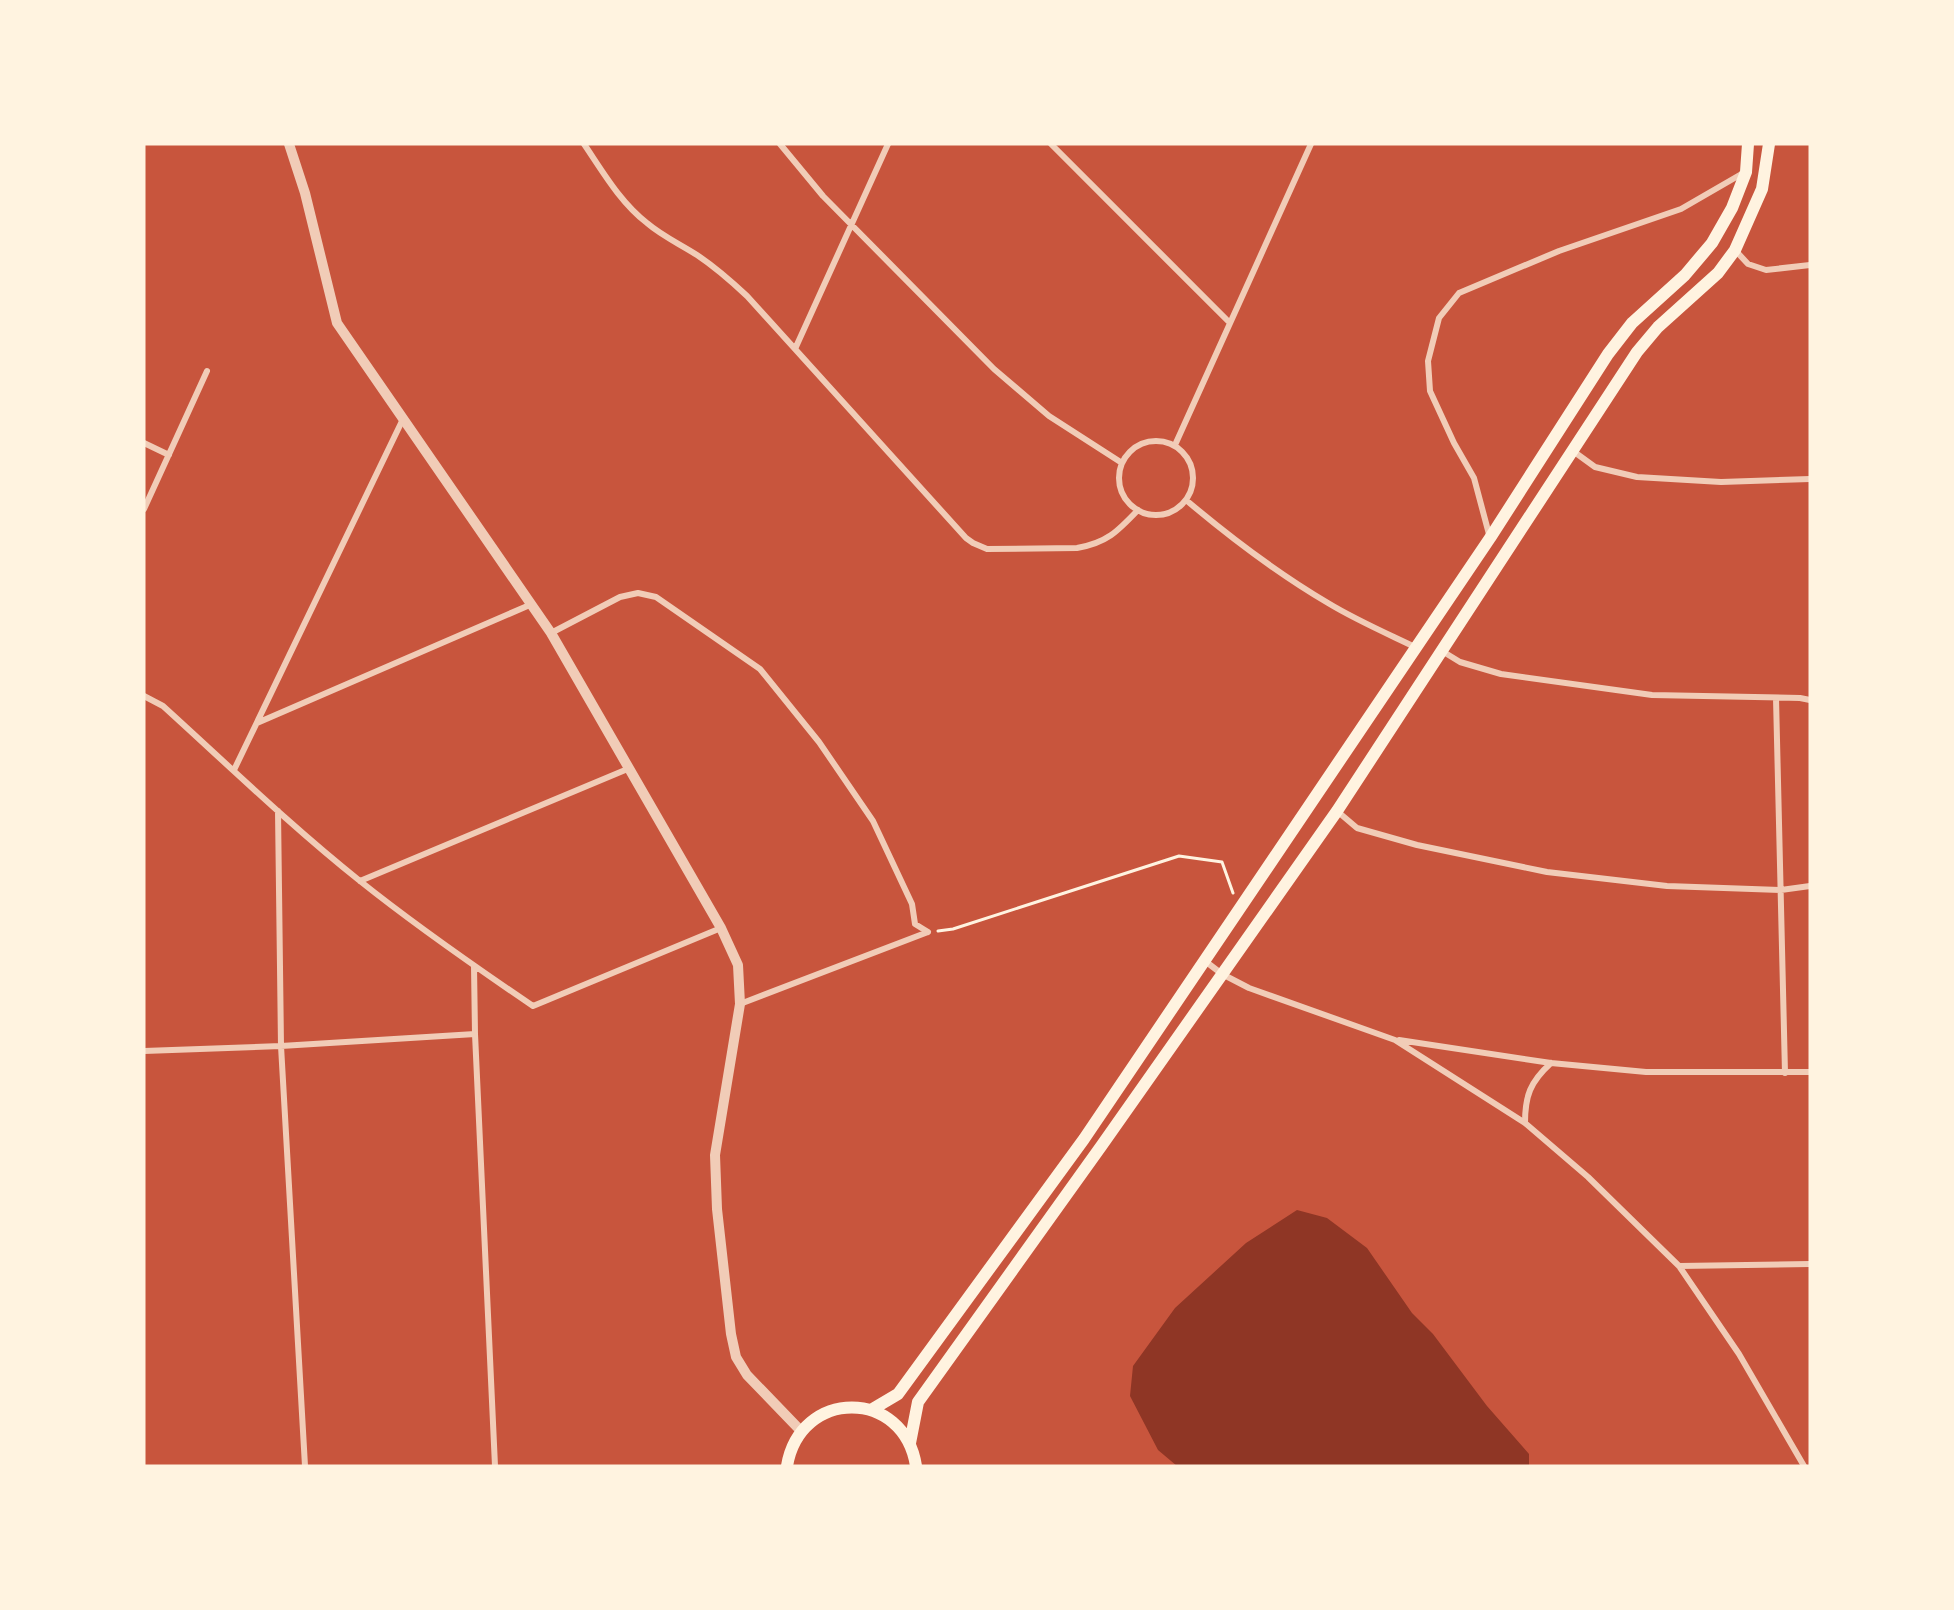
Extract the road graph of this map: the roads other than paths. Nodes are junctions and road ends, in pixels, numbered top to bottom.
1 (289, 144) edge
2 (584, 144) edge
3 (780, 144) edge
4 (888, 144) edge
5 (1051, 144) edge
6 (1311, 144) edge
7 (1748, 144) edge
8 (1769, 144) edge
9 (1746, 172) junction
10 (852, 225) junction
11 (1735, 250) junction
12 (1810, 265) edge
13 (1230, 323) junction
14 (795, 349) junction
15 (207, 371) dead end
16 (403, 419) junction
17 (144, 443) edge
18 (1175, 445) junction
19 (1573, 451) junction
20 (169, 455) junction
21 (1122, 463) junction
22 (1810, 479) edge
23 (1186, 500) junction
24 (144, 509) edge
25 (1138, 510) junction
26 (1490, 538) junction
27 (532, 604) junction
28 (551, 633) junction
29 (1415, 647) junction
30 (1442, 651) junction
31 (1810, 693) edge
32 (144, 696) edge
33 (1776, 698) junction
34 (1800, 698) junction
35 (1810, 700) edge
36 (256, 723) junction
37 (630, 768) junction
38 (234, 770) junction
39 (278, 811) junction
40 (1336, 811) junction
41 (360, 881) junction
42 (1810, 886) edge
43 (1781, 890) junction
44 (721, 928) junction
45 (1205, 961) junction
46 (474, 966) junction
47 (1222, 974) junction
48 (740, 1004) junction
49 (476, 1034) junction
50 (1395, 1040) junction
51 (281, 1046) junction
52 (144, 1051) edge
53 (1551, 1064) junction
54 (1810, 1072) edge
55 (1785, 1073) junction
56 (1526, 1123) junction
57 (1810, 1264) edge
58 (1679, 1266) junction
59 (871, 1410) junction
60 (801, 1431) junction
61 (910, 1443) junction
62 (304, 1466) edge
63 (495, 1466) edge
64 (787, 1466) edge
65 (916, 1466) edge
66 (1804, 1466) edge

1 - 16 street
2 - 14 street
3 - 10 street
4 - 10 street
5 - 13 street
6 - 13 street
7 - 9 main road
8 - 11 main road
9 - 26 main road
9 - 26 street
10 - 14 street
10 - 21 street
11 - 12 street
11 - 19 main road
13 - 18 street
14 - 25 street
15 - 20 street
16 - 27 street
16 - 36 street
17 - 20 street
18 - 21 street
18 - 23 street
19 - 22 street
19 - 30 main road
20 - 24 street
21 - 25 street
23 - 25 street
23 - 29 street
26 - 29 main road
27 - 28 street
27 - 36 street
28 - 37 street
28 - 48 street
29 - 45 main road
30 - 33 street
30 - 40 main road
31 - 34 street
32 - 38 street
33 - 34 street
33 - 43 street
34 - 35 street
36 - 38 street
37 - 41 street
37 - 44 street
38 - 39 street
39 - 41 street
39 - 51 street
40 - 43 street
40 - 47 main road
41 - 46 street
42 - 43 street
43 - 55 street
44 - 46 street
44 - 48 street
45 - 47 street
45 - 59 main road
46 - 49 street
47 - 50 street
47 - 61 main road
48 - 60 street
49 - 51 street
49 - 63 street
50 - 53 street
50 - 56 street
51 - 52 street
51 - 62 street
53 - 55 street
53 - 56 street
54 - 55 street
56 - 58 street
57 - 58 street
58 - 66 street
59 - 60 main road
59 - 61 main road
60 - 64 main road
61 - 65 main road

